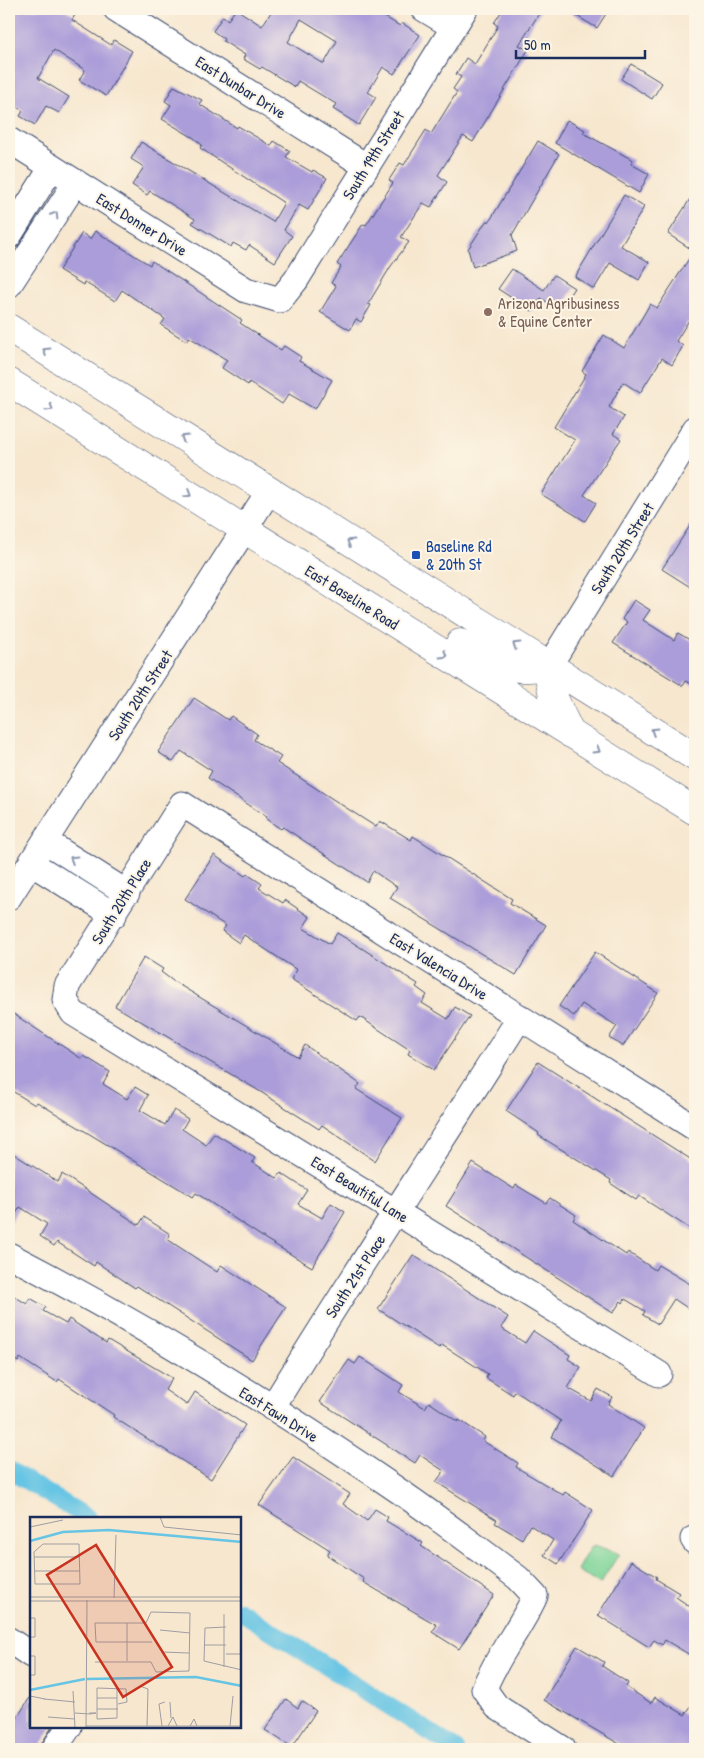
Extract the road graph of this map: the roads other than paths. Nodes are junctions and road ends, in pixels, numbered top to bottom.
1 (116, 9) edge
2 (424, 9) edge
3 (459, 18) edge
4 (9, 140) edge
5 (366, 166) junction
6 (52, 167) junction
7 (76, 182) junction
8 (11, 232) edge
9 (37, 243) junction
10 (9, 285) edge
11 (280, 300) joint
12 (9, 328) edge
13 (9, 382) edge
14 (695, 429) edge
15 (269, 492) junction
16 (246, 529) junction
17 (348, 595) junction
18 (549, 666) junction
19 (571, 734) junction
20 (695, 757) edge
21 (182, 804) joint
22 (695, 811) edge
23 (44, 841) junction
24 (31, 862) junction
25 (127, 893) junction
26 (9, 897) edge
27 (114, 915) junction
28 (65, 1000) joint
29 (520, 1018) junction
30 (695, 1128) edge
31 (397, 1212) junction
32 (9, 1255) edge
33 (659, 1374) dead end
34 (272, 1408) junction
35 (9, 1640) edge
36 (30, 1654) edge
37 (68, 1728) edge
38 (54, 1749) edge
39 (563, 1749) edge

1 - 5 street, East Dunbar Drive
2 - 3 street
3 - 5 street, South 19th Street
4 - 6 street, East Donner Drive
5 - 11 street, South 19th Street
6 - 7 street, East Donner Drive
6 - 8 street
9 -> 7 street
7 - 11 street, East Donner Drive
8 - 9 street
9 - 10 street
15 -> 12 main road
13 -> 16 main road, East Baseline Road
14 - 18 street, South 20th Street
15 - 16 street, South 20th Street
18 -> 15 main road
16 - 17 main road, East Baseline Road
16 - 23 street, South 20th Street
17 - 18 main road
17 -> 19 main road, East Baseline Road
18 - 19 main road
20 -> 18 main road
19 -> 22 main road, East Baseline Road
21 - 25 street, South 20th Place
21 - 29 street, East Valencia Drive
23 - 24 street, South 20th Street
25 -> 23 street
24 - 26 street, South 20th Street
24 - 27 street
25 - 27 street, South 20th Place
27 - 28 street, South 20th Place
28 - 31 street, East Beautiful Lane
29 - 30 street, East Valencia Drive
29 - 31 street, South 21st Place
31 - 33 street, East Beautiful Lane
31 - 34 street, South 21st Place
32 - 34 street, East Fawn Drive
34 - 39 street, East Fawn Drive
35 - 36 street
37 - 38 street

